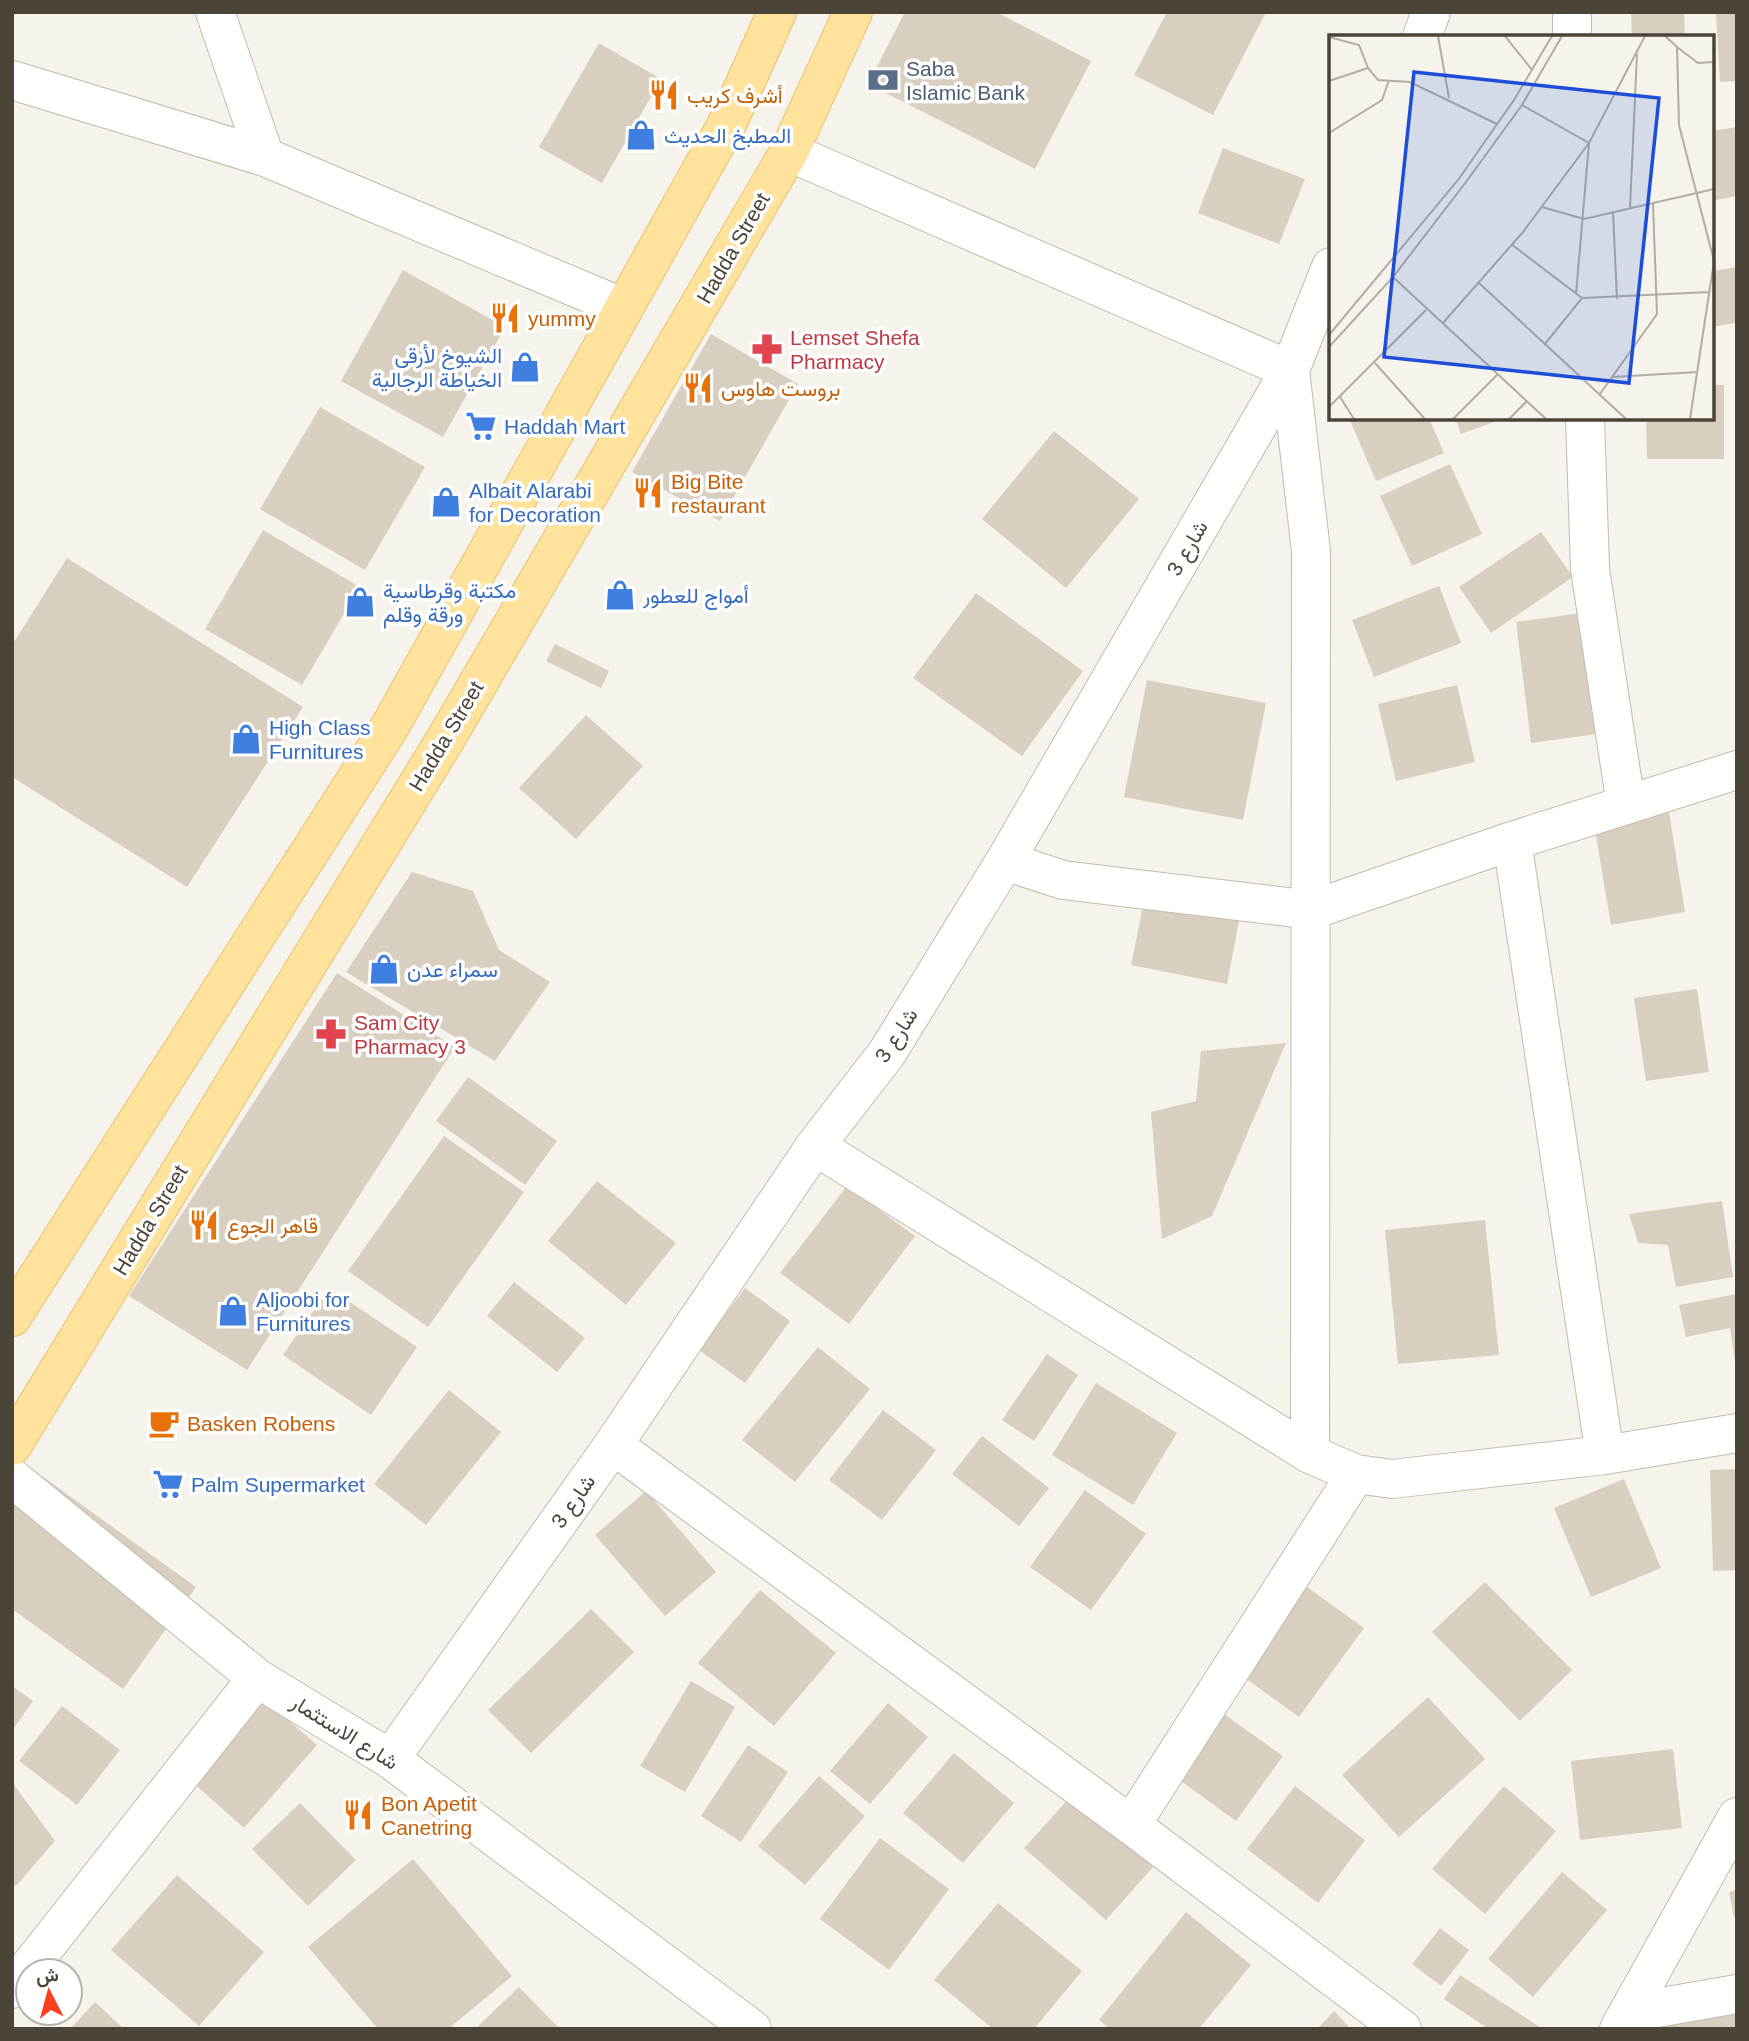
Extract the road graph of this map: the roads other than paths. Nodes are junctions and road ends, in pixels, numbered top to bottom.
1 (215, 12) edge
2 (777, 12) edge
3 (852, 12) edge
4 (1431, 12) edge
5 (1572, 12) edge
6 (1423, 35) edge
7 (1572, 35) edge
8 (12, 80) edge
9 (789, 152) junction
10 (265, 157) junction
11 (1329, 272) edge
12 (624, 308) junction
13 (1290, 370) junction
14 (1585, 420) edge
15 (1737, 770) edge
16 (1626, 805) junction
17 (1512, 841) junction
18 (1005, 861) junction
19 (1312, 910) junction
20 (815, 1146) junction
21 (12, 1318) edge
22 (1737, 1433) edge
23 (613, 1445) junction
24 (12, 1446) edge
25 (1310, 1454) junction
26 (1605, 1455) junction
27 (1356, 1474) junction
28 (12, 1478) edge
29 (257, 1678) junction
30 (390, 1759) junction
31 (1737, 1818) edge
32 (1130, 1825) junction
33 (12, 1989) edge
34 (1737, 1994) edge
35 (1624, 2021) edge
36 (752, 2029) edge
37 (1402, 2029) edge

1 - 10 street
2 - 12 main road
3 - 9 main road, Hadda Street
4 - 6 street
5 - 7 street
8 - 10 street
9 - 13 street
9 - 24 main road, Hadda Street
10 - 12 street
11 - 13 street, شارع 3
12 - 21 main road
13 - 18 street, شارع 3
13 - 19 street
14 - 16 street
15 - 16 street
16 - 17 street
17 - 19 street
17 - 26 street
18 - 19 street
18 - 20 street, شارع 3
19 - 25 street
20 - 23 street, شارع 3
20 - 25 street
22 - 26 street
23 - 30 street, شارع 3
23 - 32 street
25 - 27 street
26 - 27 street
27 - 32 street
28 - 29 street, شارع الاستثمار
29 - 30 street, شارع الاستثمار
29 - 33 street
30 - 36 street, شارع الاستثمار
31 - 35 street
32 - 37 street
34 - 35 street

